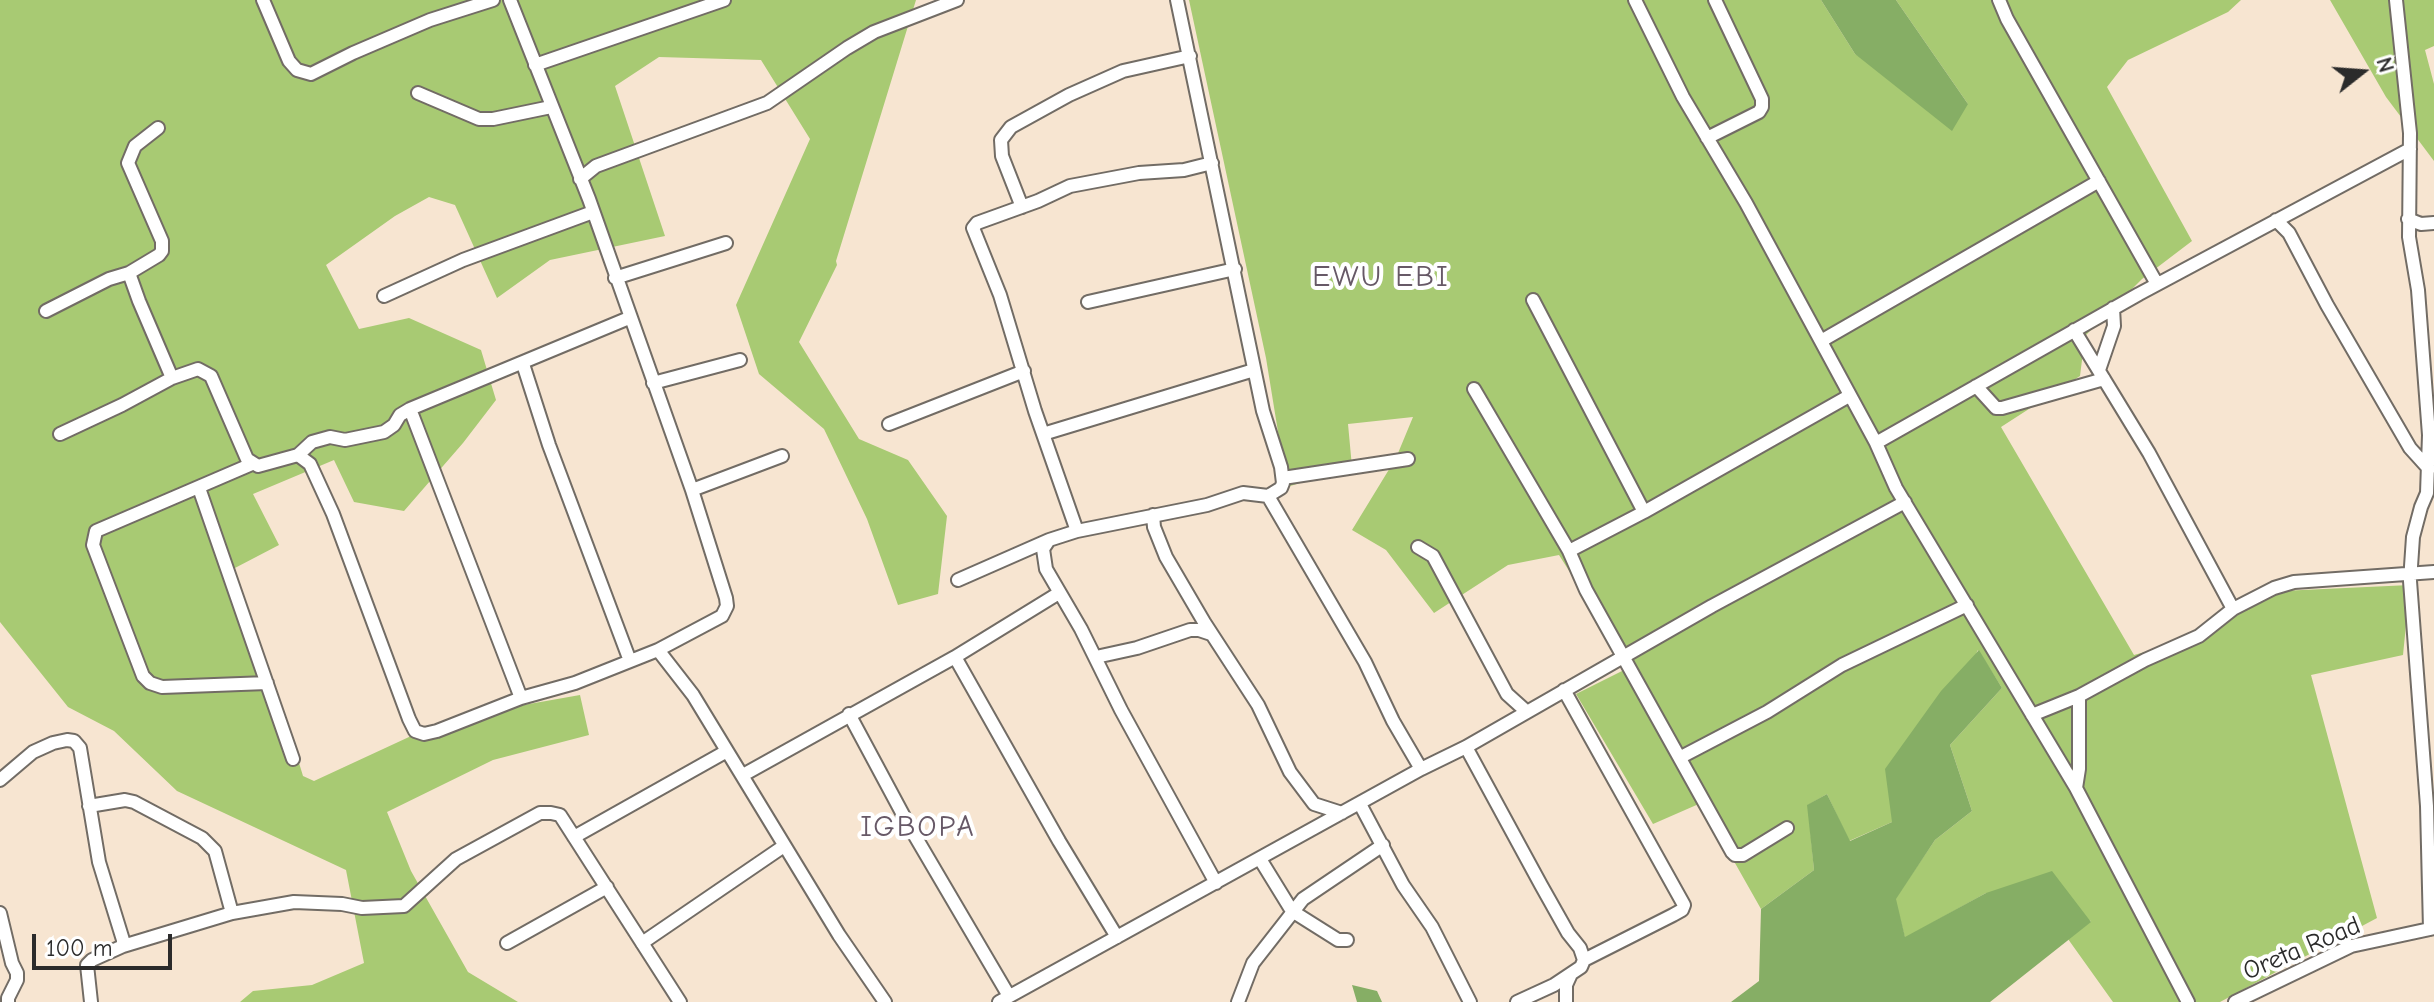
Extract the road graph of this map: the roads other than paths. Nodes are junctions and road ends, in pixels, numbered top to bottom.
1 (263, 0) edge
2 (493, 0) edge
3 (510, 0) edge
4 (724, 0) edge
5 (955, 0) edge
6 (1177, 0) edge
7 (1635, 0) edge
8 (1715, 0) edge
9 (1999, 0) edge
10 (2396, 0) edge
11 (1190, 56) junction
12 (535, 65) junction
13 (418, 93) dead end
14 (551, 107) junction
15 (158, 128) dead end
16 (1707, 138) junction
17 (2410, 149) junction
18 (1212, 163) junction
19 (580, 179) junction
20 (2099, 181) junction
21 (1022, 207) junction
22 (593, 212) junction
23 (2276, 220) junction
24 (2418, 224) edge
25 (726, 243) dead end
26 (1235, 269) junction
27 (129, 273) junction
28 (615, 278) junction
29 (2157, 284) junction
30 (384, 296) dead end
31 (1533, 300) dead end
32 (1088, 302) dead end
33 (2113, 308) junction
34 (46, 311) dead end
35 (629, 318) junction
36 (2074, 330) junction
37 (1821, 341) junction
38 (2428, 344) edge
39 (740, 360) dead end
40 (523, 364) junction
41 (1254, 370) junction
42 (1024, 371) junction
43 (2101, 374) junction
44 (172, 378) junction
45 (653, 383) junction
46 (1976, 386) junction
47 (1474, 389) dead end
48 (1849, 396) junction
49 (410, 409) junction
50 (889, 424) dead end
51 (60, 434) dead end
52 (1043, 434) junction
53 (1876, 443) junction
54 (2432, 454) edge
55 (298, 455) junction
56 (782, 456) dead end
57 (1408, 459) dead end
58 (252, 464) junction
59 (2429, 469) junction
60 (1283, 478) junction
61 (199, 488) junction
62 (692, 490) junction
63 (1268, 496) junction
64 (1905, 502) junction
65 (1644, 512) junction
66 (1153, 515) junction
67 (1077, 531) junction
68 (1049, 540) junction
69 (1418, 547) dead end
70 (1569, 551) junction
71 (2434, 572) edge
72 (2410, 574) junction
73 (958, 580) dead end
74 (1059, 593) junction
75 (1967, 605) junction
76 (2233, 609) junction
77 (1214, 636) junction
78 (658, 650) junction
79 (1624, 656) junction
80 (955, 657) junction
81 (1096, 657) junction
82 (630, 661) junction
83 (267, 683) junction
84 (1564, 690) junction
85 (2079, 696) junction
86 (521, 698) junction
87 (1527, 712) junction
88 (849, 714) junction
89 (2032, 715) junction
90 (1466, 747) junction
91 (727, 751) junction
92 (1681, 757) junction
93 (293, 759) dead end
94 (2079, 759) junction
95 (2063, 767) junction
96 (1421, 769) junction
97 (743, 775) junction
98 (0, 780) edge
99 (2076, 788) junction
100 (1314, 804) junction
101 (1360, 804) junction
102 (89, 806) junction
103 (1342, 813) junction
104 (1319, 825) junction
105 (1787, 828) dead end
106 (574, 837) junction
107 (1383, 845) junction
108 (784, 846) junction
109 (1260, 859) junction
110 (1216, 883) junction
111 (607, 887) junction
112 (1292, 911) junction
113 (0, 913) edge
114 (232, 913) junction
115 (2432, 928) edge
116 (1117, 937) junction
117 (1347, 940) dead end
118 (507, 943) dead end
119 (642, 943) junction
120 (123, 946) junction
121 (1584, 960) junction
122 (1571, 974) junction
123 (1554, 985) junction
124 (1004, 999) edge
125 (8, 1002) edge
126 (91, 1002) edge
127 (680, 1002) edge
128 (885, 1002) edge
129 (1238, 1002) edge
130 (1470, 1002) edge
131 (1517, 1002) edge
132 (1565, 1002) edge
133 (2188, 1002) edge
134 (2235, 1002) edge

1 - 2 street
3 - 12 street
4 - 12 street
5 - 19 street
6 - 11 street
7 - 16 street
8 - 16 street
9 - 20 street
10 - 17 street
11 - 18 street
11 - 21 street
12 - 14 street
13 - 14 street
14 - 19 street
15 - 27 street
16 - 37 street
17 - 23 street
17 - 24 street
18 - 21 street
18 - 26 street
19 - 22 street
20 - 29 street
20 - 37 street
21 - 42 street
22 - 28 street
22 - 30 street
23 - 29 street
23 - 59 street
24 - 38 street
25 - 28 street
26 - 32 street
26 - 41 street
27 - 34 street
27 - 44 street
28 - 35 street
29 - 33 street
31 - 65 street
33 - 36 street
33 - 43 street
35 - 40 street
35 - 45 street
36 - 43 street
36 - 46 street
37 - 48 street
38 - 54 street
39 - 45 street
40 - 49 street
40 - 82 street
41 - 52 street
41 - 60 street
42 - 50 street
42 - 52 street
43 - 46 street
43 - 76 street
44 - 51 street
44 - 58 street
45 - 62 street
46 - 53 street
47 - 70 street
48 - 53 street
48 - 65 street
49 - 55 street
49 - 86 street
52 - 67 street
53 - 64 street
54 - 59 street
55 - 58 street
55 - 86 street
56 - 62 street
57 - 60 street
58 - 61 street
59 - 72 street
60 - 63 street
61 - 83 street
61 - 83 street
62 - 78 street
63 - 66 street
63 - 96 street
64 - 75 street
64 - 79 street
65 - 70 street
66 - 67 street
66 - 77 street
67 - 68 street
68 - 73 street
68 - 74 street
69 - 87 street
70 - 79 street
71 - 72 street
72 - 76 street
72 - 115 street
74 - 80 street
74 - 81 street
75 - 89 street
75 - 92 street
76 - 85 street
77 - 81 street
77 - 100 street
78 - 82 street
78 - 91 street
79 - 84 street
79 - 92 street
80 - 88 street
80 - 116 street
81 - 110 street
82 - 86 street
83 - 93 street
84 - 87 street
84 - 121 street
85 - 89 street
85 - 94 street
87 - 90 street
88 - 97 street
88 - 124 street
89 - 95 street
90 - 96 street
90 - 121 street
91 - 97 street
91 - 106 street
92 - 105 street
94 - 95 street
94 - 99 street
95 - 99 street
96 - 101 street
97 - 108 street
98 - 102 street
99 - 133 street
100 - 103 street
100 - 104 street
101 - 103 street
101 - 107 street
102 - 114 street
102 - 120 street
103 - 104 street
104 - 109 street
106 - 111 street
106 - 114 street
107 - 112 street
107 - 130 street
108 - 119 street
108 - 128 street
109 - 110 street
109 - 112 street
110 - 116 street
111 - 118 street
111 - 119 street
112 - 117 street
112 - 129 street
113 - 125 street
114 - 120 street
115 - 134 street, Oreta Road
116 - 124 street
119 - 127 street
120 - 126 street
121 - 122 street
122 - 123 street
122 - 132 street
123 - 131 street
123 - 132 street

